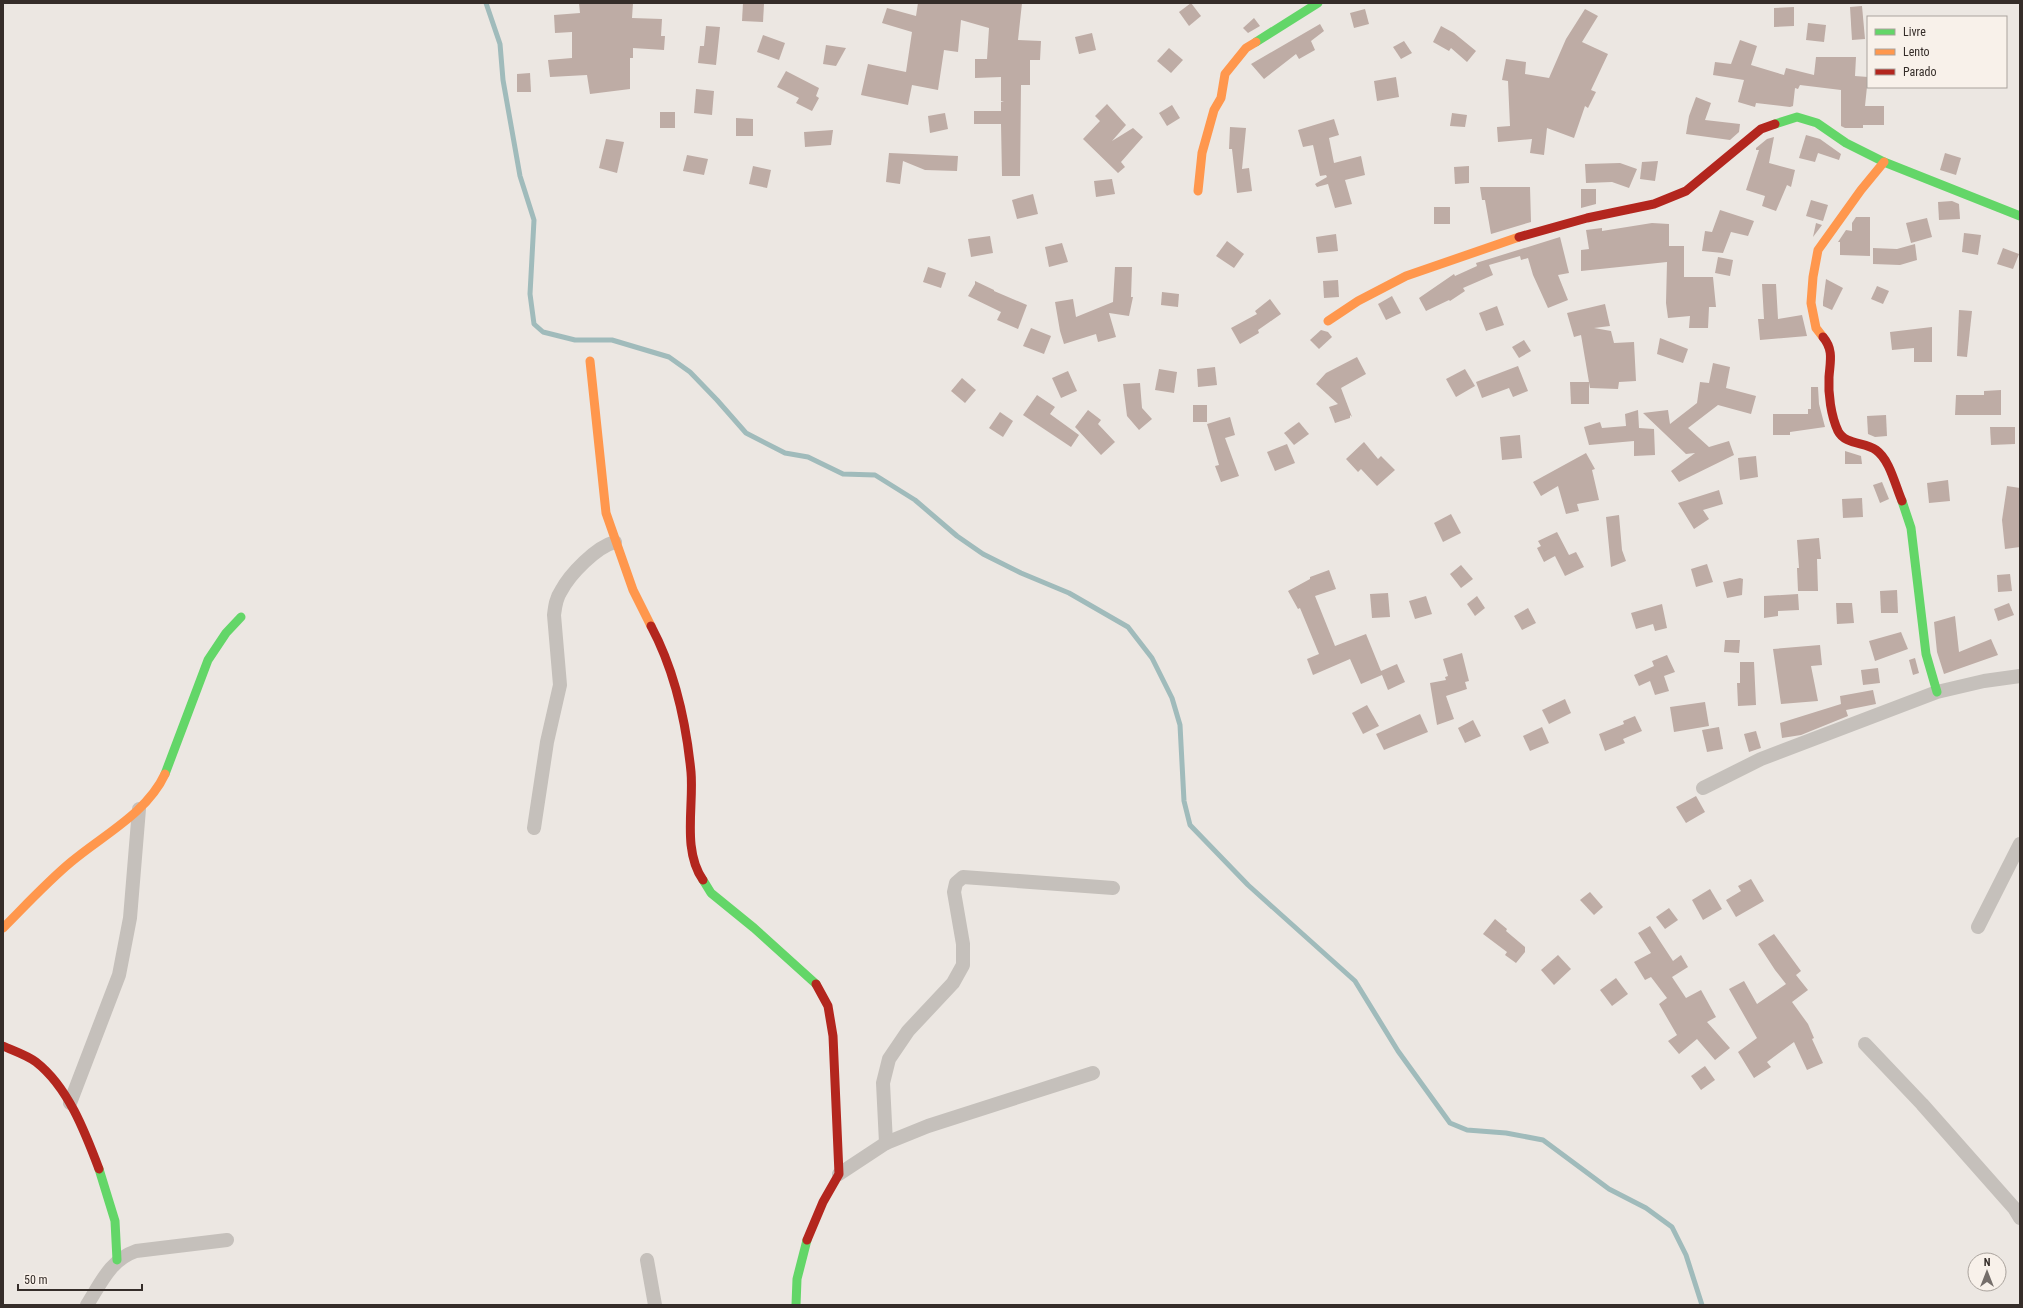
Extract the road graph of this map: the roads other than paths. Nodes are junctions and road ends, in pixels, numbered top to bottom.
1 (1318, 3) edge
2 (1884, 162) junction
3 (1198, 191) dead end
4 (2020, 216) edge
5 (1328, 321) dead end
6 (590, 361) dead end
7 (615, 542) junction
8 (241, 617) dead end
9 (2020, 676) edge
10 (1937, 692) junction
11 (1703, 788) dead end
12 (139, 808) junction
13 (534, 828) dead end
14 (2020, 844) edge
15 (1113, 888) dead end
16 (1978, 927) dead end
17 (3, 928) edge
18 (1865, 1044) dead end
19 (3, 1046) edge
20 (1093, 1073) dead end
21 (70, 1103) junction
22 (886, 1143) junction
23 (839, 1174) junction
24 (2020, 1218) edge
25 (226, 1240) dead end
26 (117, 1260) junction
27 (646, 1260) dead end
28 (87, 1305) edge
29 (655, 1305) edge
30 (796, 1305) edge

1 - 3 street
2 - 4 street
2 - 5 street
2 - 10 street
6 - 7 street
7 - 13 street
7 - 23 street
8 - 12 street
9 - 10 street
10 - 11 street
12 - 17 street
12 - 21 street
14 - 16 street
15 - 22 street
18 - 24 street
19 - 21 street
20 - 22 street
21 - 26 street
22 - 23 street
23 - 30 street
25 - 26 street
26 - 28 street
27 - 29 street

